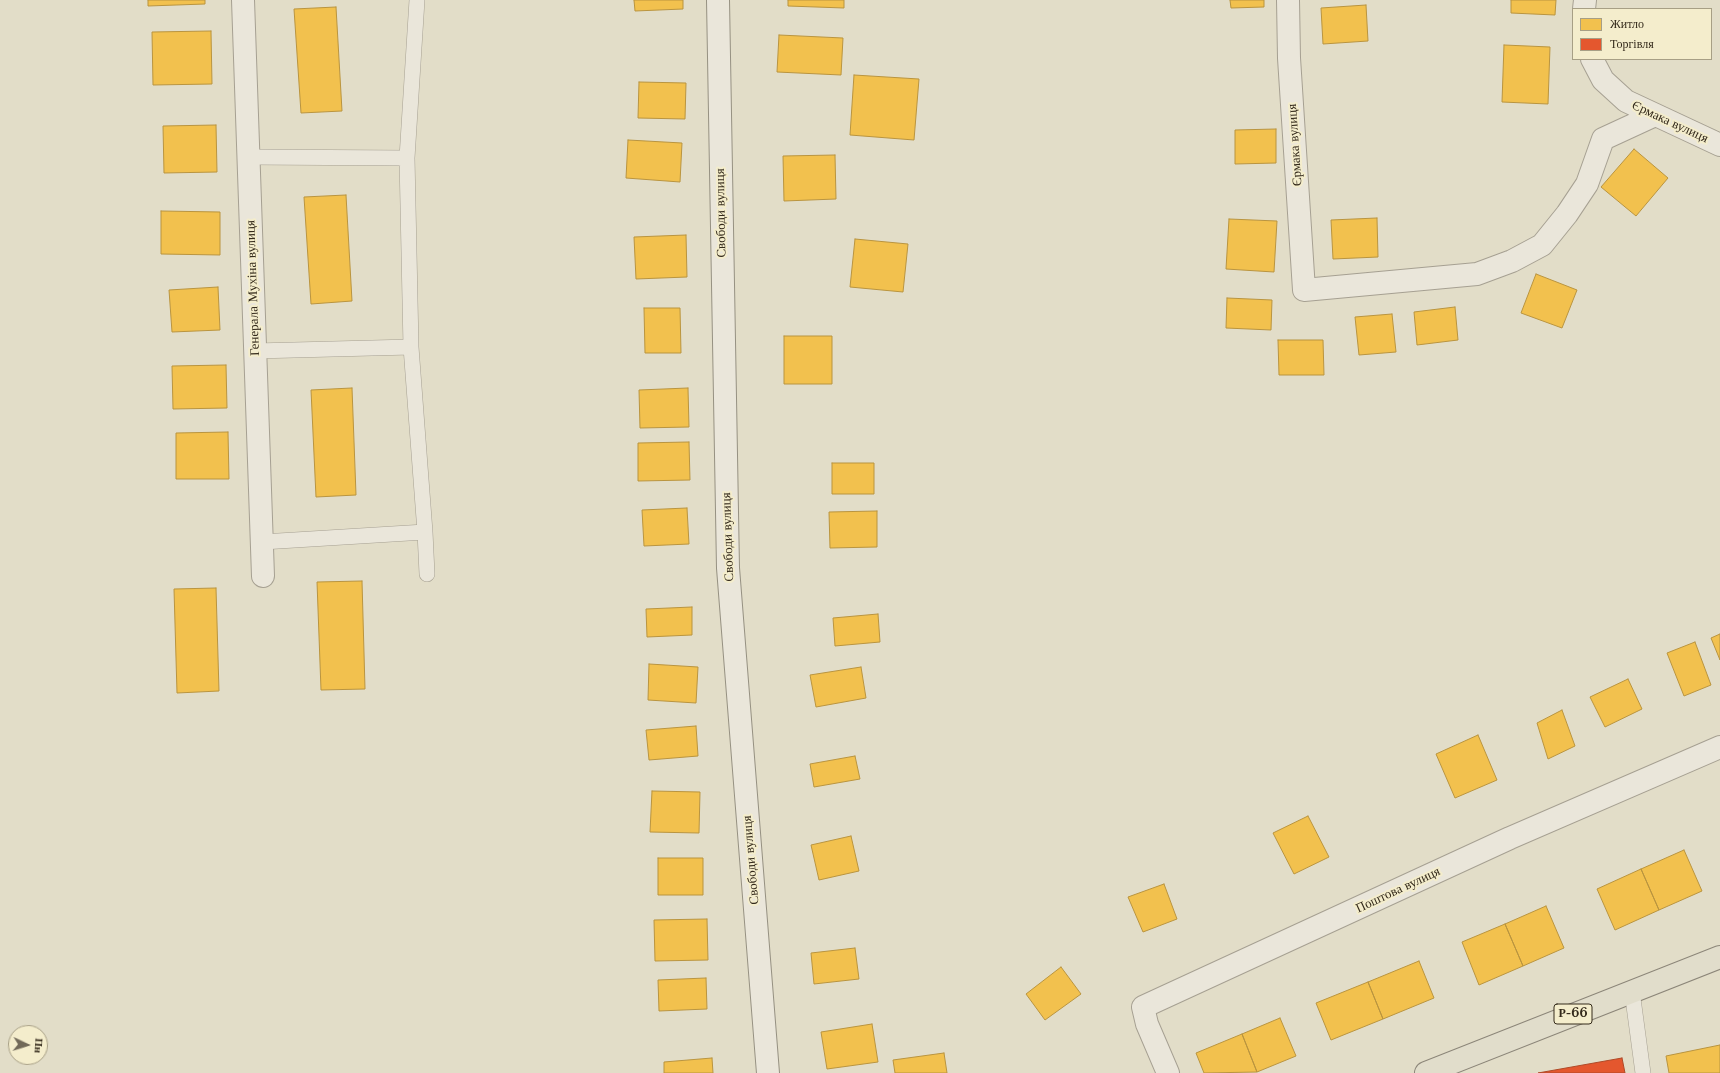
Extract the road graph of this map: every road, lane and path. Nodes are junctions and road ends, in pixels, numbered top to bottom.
1 (243, 0) edge
2 (417, 0) edge
3 (718, 0) edge
4 (1288, 0) edge
5 (1593, 60) edge
6 (1655, 115) junction
7 (1720, 145) edge
8 (248, 157) junction
9 (407, 158) junction
10 (411, 347) junction
11 (255, 351) junction
12 (425, 532) junction
13 (262, 542) junction
14 (427, 574) dead end
15 (263, 576) dead end
16 (1720, 747) edge
17 (1720, 957) edge
18 (1632, 991) junction
19 (768, 1073) edge
20 (1168, 1073) edge
21 (1426, 1073) edge
22 (1643, 1073) edge

1 - 8 street, Генерала Мухіна вулиця
2 - 9 lane
3 - 19 street, Свободи вулиця
4 - 6 street, Єрмака вулиця
5 - 6 street, Єрмака вулиця
6 - 7 street, Єрмака вулиця
8 - 9 lane
8 - 11 street, Генерала Мухіна вулиця
9 - 10 lane
10 - 11 lane
10 - 12 lane
11 - 13 street, Генерала Мухіна вулиця
12 - 13 lane
12 - 14 lane
13 - 15 street, Генерала Мухіна вулиця
16 - 20 street, Поштова вулиця
17 - 18 main road, Р-66
18 - 21 main road, Р-66
18 - 22 lane

